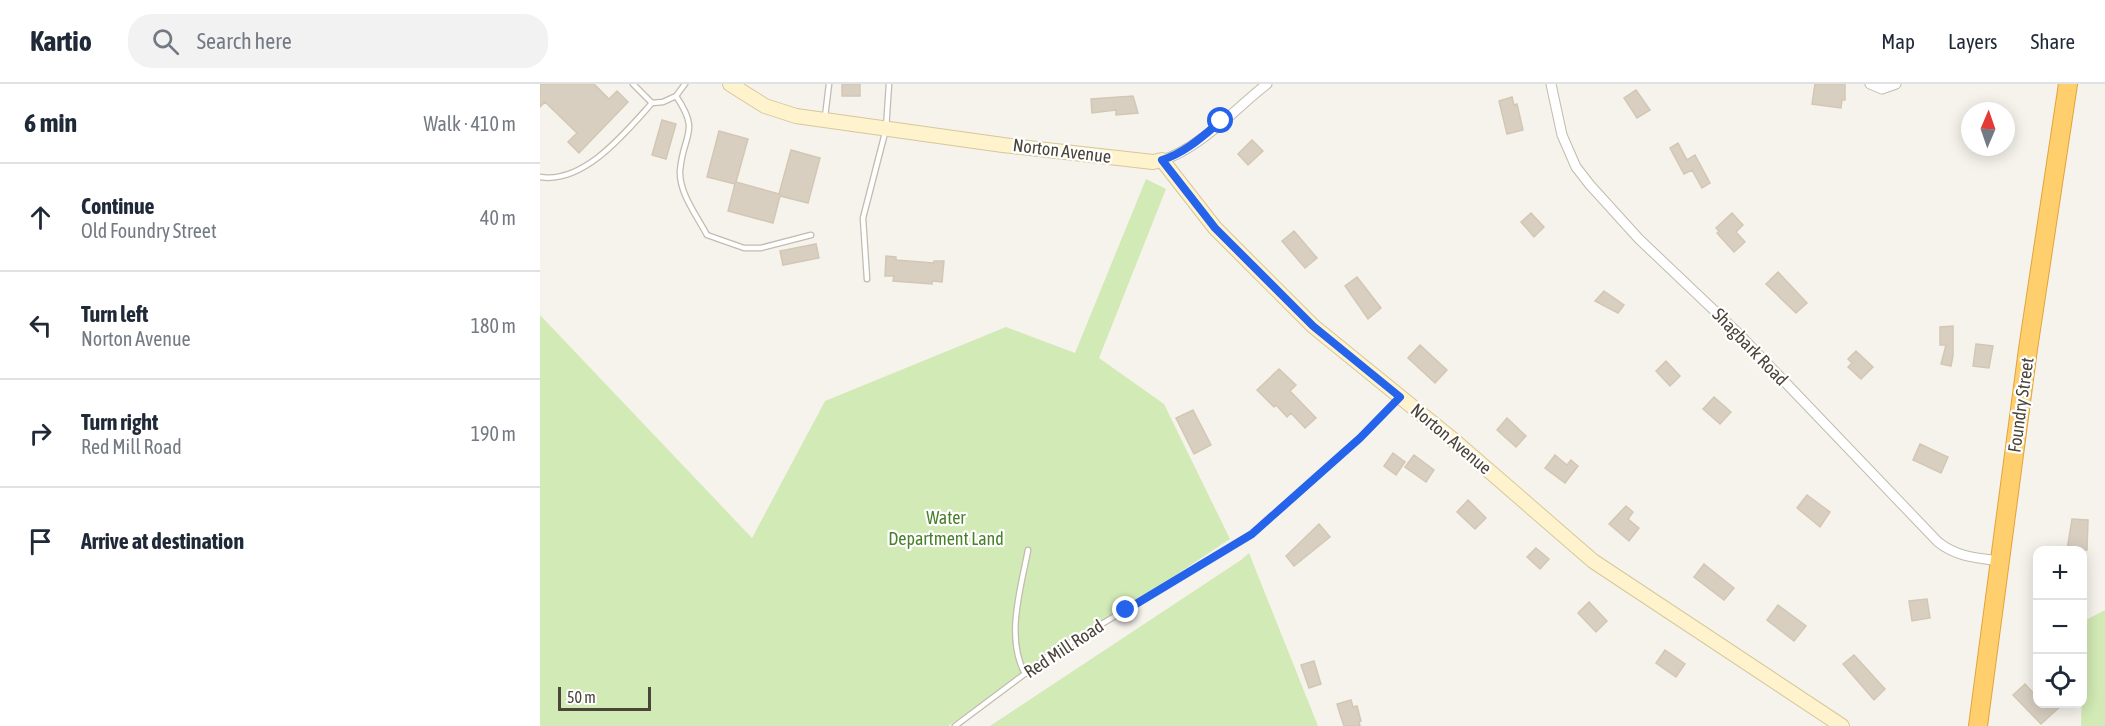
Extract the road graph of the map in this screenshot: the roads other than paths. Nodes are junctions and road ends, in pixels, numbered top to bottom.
1 (633, 84) edge
2 (685, 84) edge
3 (730, 84) edge
4 (830, 84) edge
5 (889, 84) edge
6 (1266, 84) edge
7 (1551, 84) edge
8 (1870, 84) edge
9 (1896, 84) edge
10 (2068, 84) edge
11 (676, 96) junction
12 (652, 103) junction
13 (825, 121) junction
14 (886, 129) junction
15 (1162, 160) junction
16 (540, 177) edge
17 (811, 235) dead end
18 (867, 279) dead end
19 (1400, 397) junction
20 (1028, 550) dead end
21 (2000, 561) junction
22 (1025, 674) junction
23 (955, 726) edge
24 (1842, 726) edge
25 (1978, 726) edge

1 - 12 lane
2 - 11 lane
3 - 13 street, Norton Avenue
4 - 13 lane
5 - 14 lane
6 - 15 street
7 - 21 street, Shagbark Road
8 - 9 street
10 - 21 highway, Foundry Street
11 - 12 lane
11 - 17 lane
12 - 16 lane
13 - 14 street, Norton Avenue
14 - 15 street, Norton Avenue
14 - 18 lane
15 - 19 street, Norton Avenue
19 - 22 lane, Red Mill Road
19 - 24 street, Norton Avenue
20 - 22 lane
21 - 25 highway, Foundry Street
22 - 23 lane, Red Mill Road

